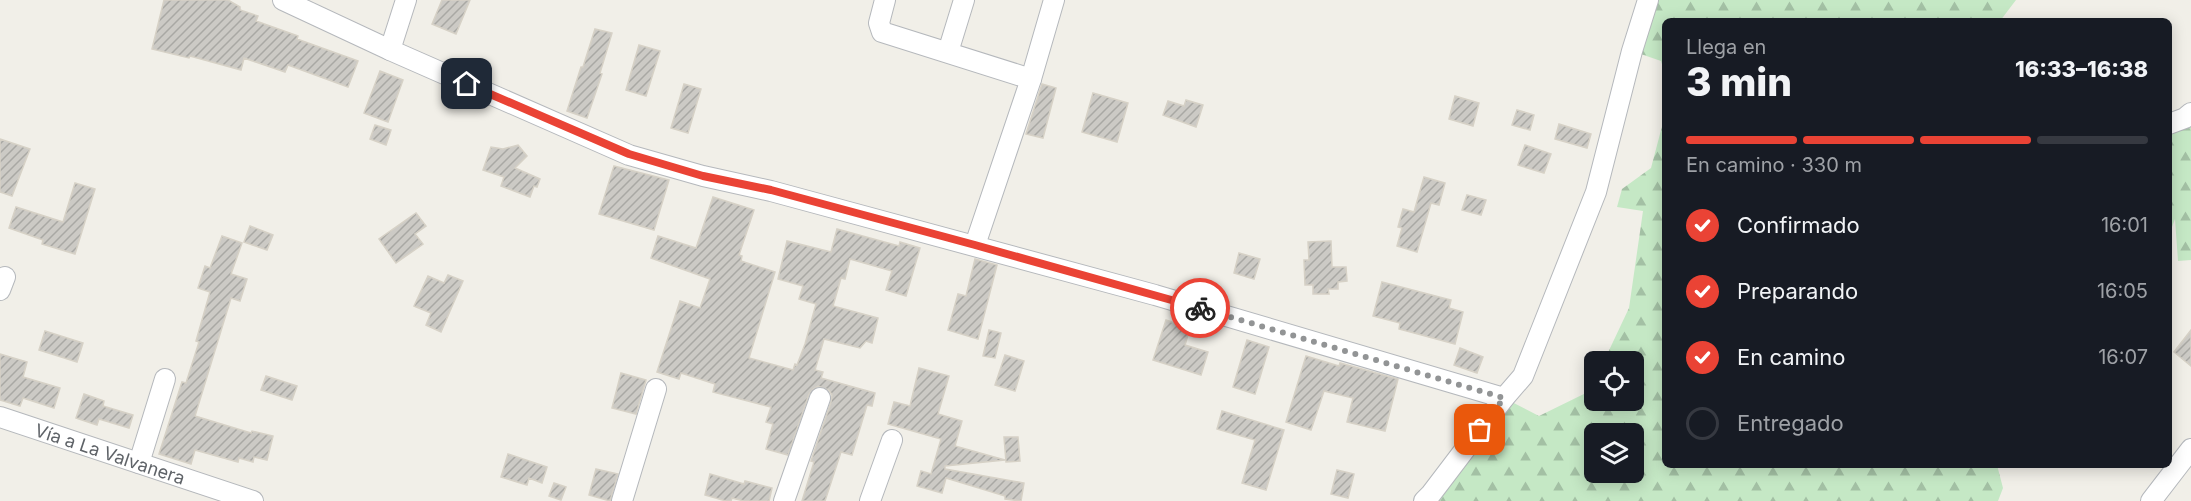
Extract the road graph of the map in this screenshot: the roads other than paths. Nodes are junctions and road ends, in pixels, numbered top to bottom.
1 (283, 0) edge
2 (406, 0) edge
3 (885, 0) edge
4 (964, 0) edge
5 (1054, 0) edge
6 (1648, 0) edge
7 (390, 50) junction
8 (948, 52) junction
9 (1031, 79) junction
10 (2191, 113) edge
11 (2172, 123) edge
12 (975, 245) junction
13 (165, 379) dead end
14 (656, 389) dead end
15 (820, 398) dead end
16 (1504, 398) junction
17 (0, 417) edge
18 (891, 440) dead end
19 (2191, 449) edge
20 (139, 463) junction
21 (253, 501) edge
22 (622, 501) edge
23 (784, 501) edge
24 (870, 501) edge
25 (1424, 501) edge
26 (2151, 501) edge

1 - 7 street
2 - 7 street
3 - 8 street
4 - 8 street
5 - 9 street
6 - 16 street
7 - 12 street
8 - 9 street
9 - 12 street
10 - 11 street
12 - 16 street
13 - 20 street
14 - 22 street
15 - 23 street
16 - 25 street
17 - 20 street, Vía a La Valvanera
18 - 24 street
19 - 26 street
20 - 21 street, Vía a La Valvanera

